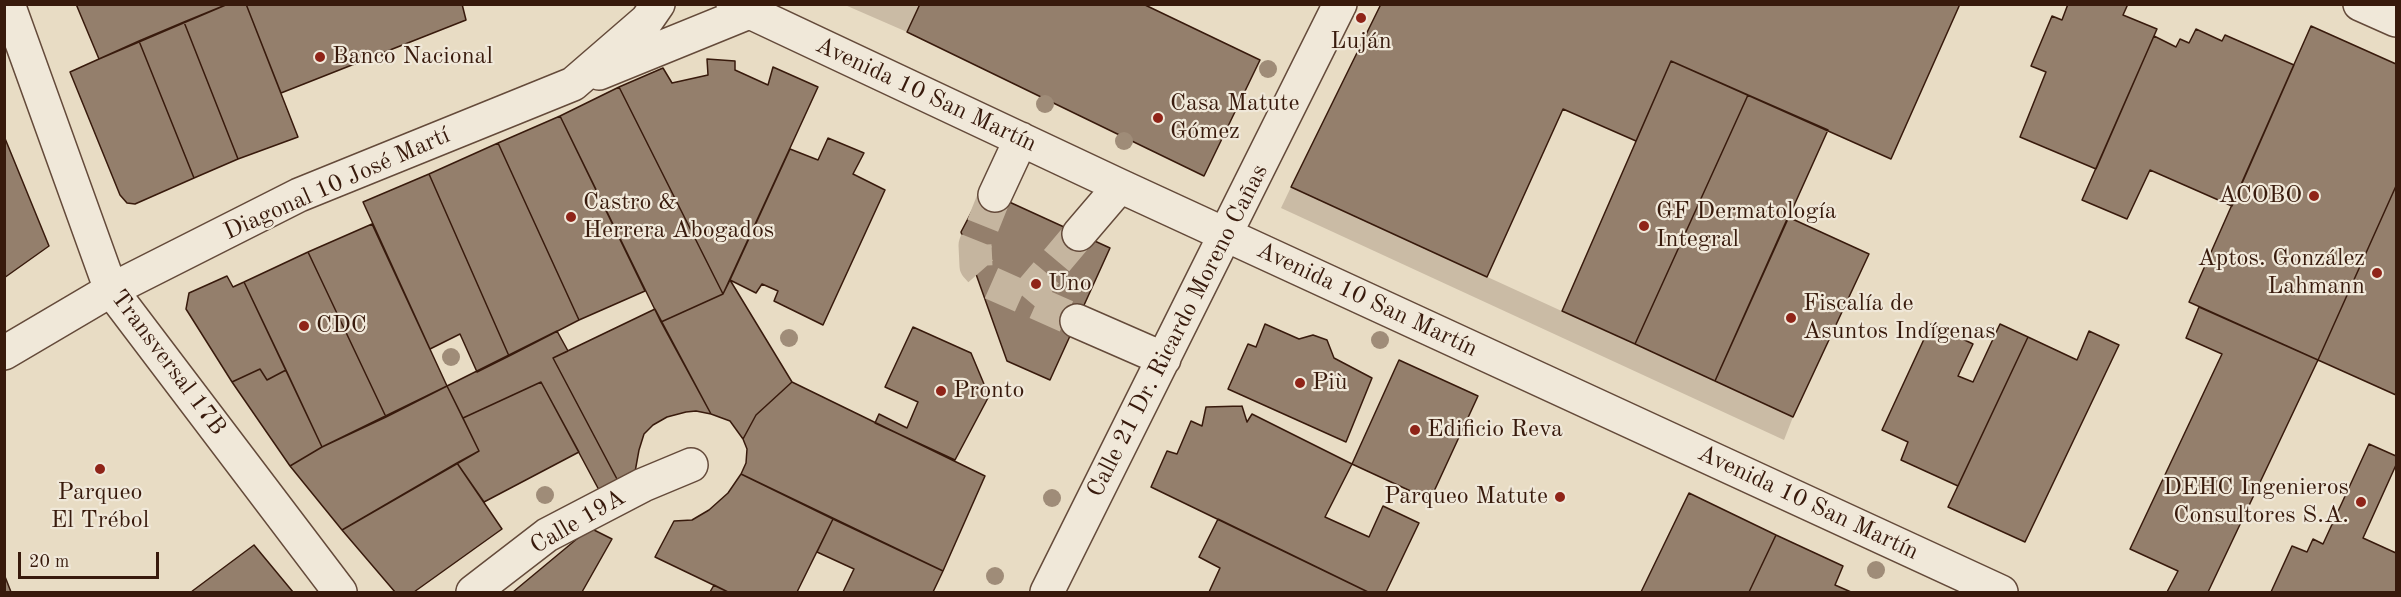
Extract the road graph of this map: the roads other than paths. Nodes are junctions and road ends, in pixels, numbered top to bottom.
1 (8, 4) edge
2 (658, 4) edge
3 (1340, 4) edge
4 (2361, 4) edge
5 (741, 8) edge
6 (2397, 20) edge
7 (573, 84) junction
8 (1021, 139) junction
9 (1120, 186) junction
10 (995, 195) tunnel mouth
11 (1079, 234) tunnel mouth
12 (1227, 235) junction
13 (111, 290) junction
14 (1077, 321) tunnel mouth
15 (4, 352) edge
16 (1164, 359) junction
17 (691, 465) dead end
18 (1956, 583) edge
19 (340, 592) edge
20 (473, 592) edge
21 (1047, 592) edge
22 (2001, 592) edge

1 - 13 street, Transversal 17B
2 - 7 street, Diagonal 10 José Martí
3 - 12 street, Calle 21 Dr. Ricardo Moreno Cañas
4 - 6 street
5 - 7 street
5 - 8 street, Avenida 10 San Martín
7 - 13 street, Diagonal 10 José Martí
8 - 9 street, Avenida 10 San Martín
8 - 10 street
9 - 11 street
9 - 12 street, Avenida 10 San Martín
12 - 16 street, Calle 21 Dr. Ricardo Moreno Cañas
12 - 18 street, Avenida 10 San Martín
13 - 15 street, Diagonal 10 José Martí
13 - 19 street, Transversal 17B
14 - 16 street
16 - 21 street, Calle 21 Dr. Ricardo Moreno Cañas
17 - 20 street, Calle 19A
18 - 22 street, Avenida 10 San Martín

